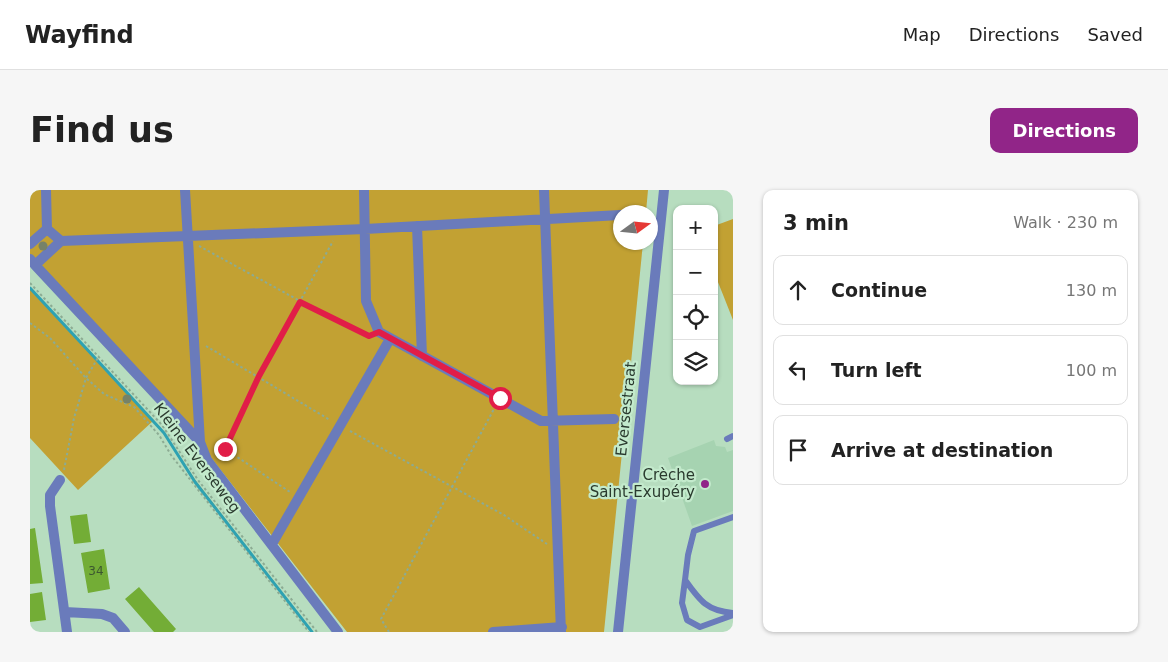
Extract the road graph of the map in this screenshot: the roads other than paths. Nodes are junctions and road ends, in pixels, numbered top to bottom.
1 (46, 190) edge
2 (185, 190) edge
3 (364, 190) edge
4 (544, 190) edge
5 (664, 190) edge
6 (613, 215) edge
7 (545, 219) junction
8 (417, 226) junction
9 (47, 229) junction
10 (365, 229) junction
11 (188, 235) junction
12 (61, 241) junction
13 (30, 244) edge
14 (32, 262) edge
15 (390, 338) junction
16 (422, 356) junction
17 (614, 419) dead end
18 (552, 423) junction
19 (200, 442) junction
20 (60, 480) road end
21 (733, 517) edge
22 (272, 544) junction
23 (685, 580) junction
24 (65, 612) junction
25 (733, 614) edge
26 (561, 629) edge
27 (67, 632) edge
28 (125, 632) edge
29 (338, 632) edge
30 (493, 632) edge
31 (618, 632) edge

1 - 9 street
2 - 11 street
3 - 10 street
4 - 7 street
5 - 31 street, Eversestraat
6 - 7 street
7 - 8 street
7 - 18 street
8 - 10 street
8 - 16 street
9 - 12 street
9 - 13 street
10 - 11 street
10 - 15 street
11 - 12 street
11 - 19 street
12 - 14 street
14 - 19 street
15 - 16 street
15 - 22 street
16 - 18 street
17 - 18 street
18 - 26 street
19 - 22 street
20 - 24 street
21 - 23 lane
22 - 29 street
23 - 25 lane
23 - 25 lane
24 - 27 street
24 - 28 street
26 - 30 street

